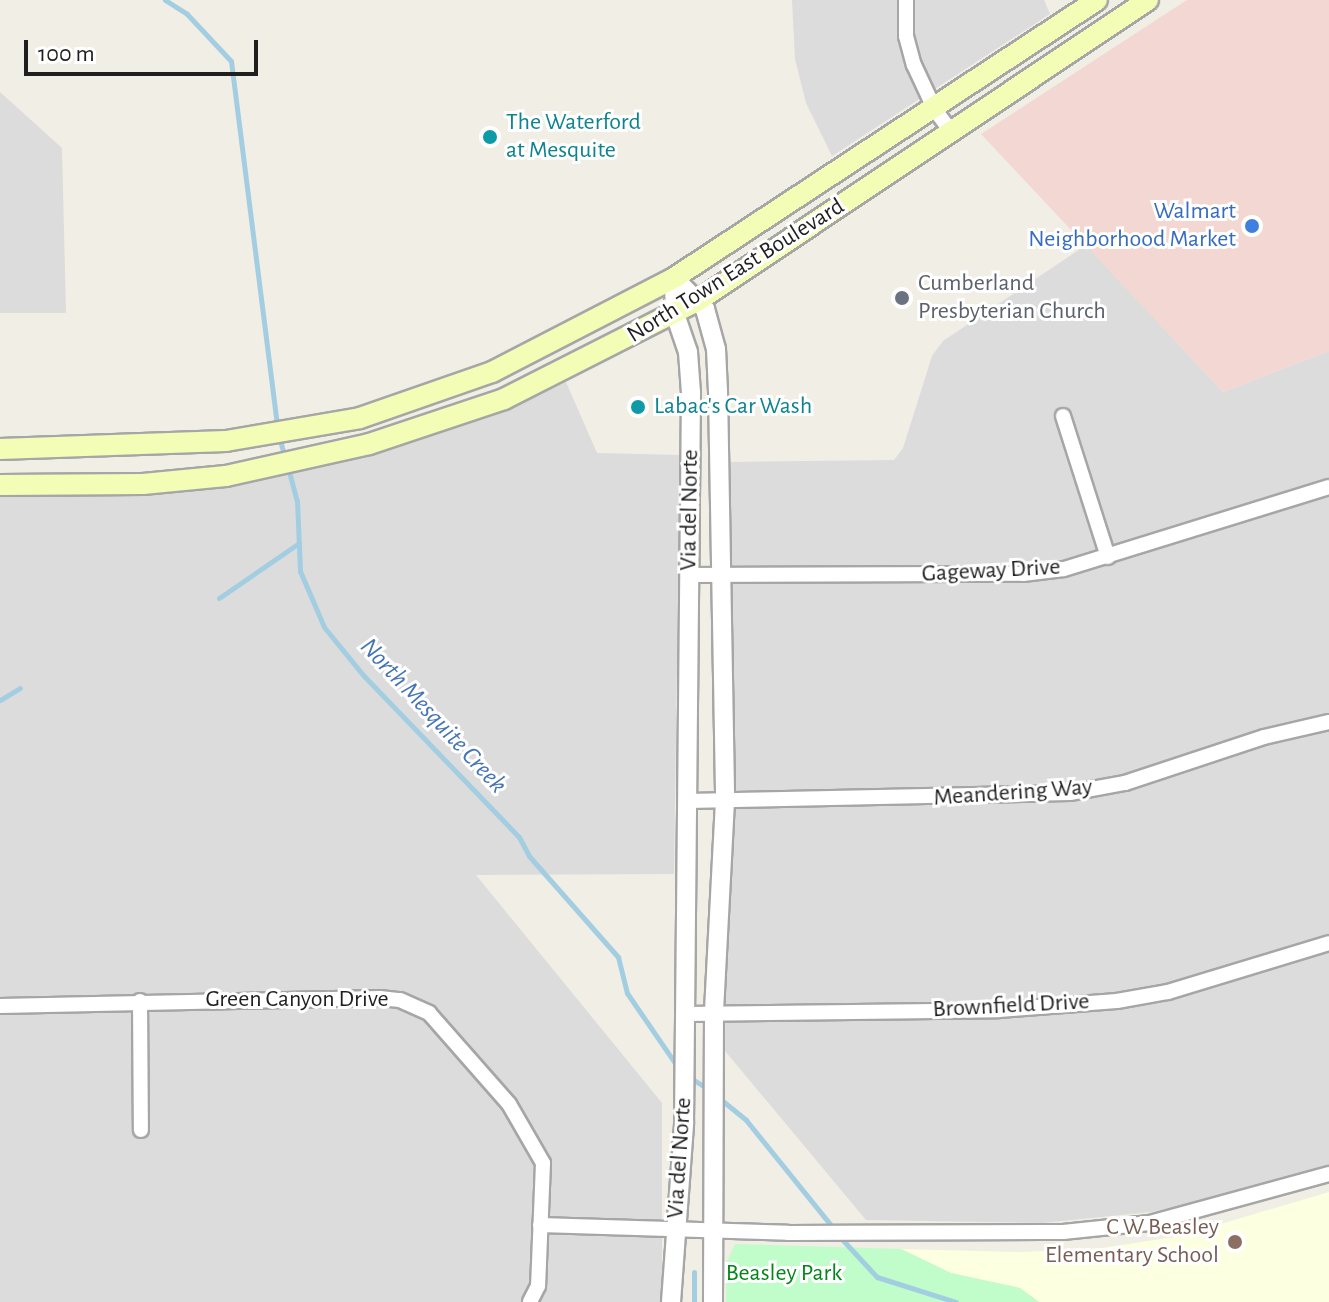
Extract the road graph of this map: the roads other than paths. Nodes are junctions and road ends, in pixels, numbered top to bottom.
1 (906, 0) edge
2 (1097, 0) edge
3 (1148, 0) edge
4 (935, 110) junction
5 (953, 134) junction
6 (674, 278) junction
7 (699, 300) junction
8 (675, 314) junction
9 (437, 394) junction
10 (1063, 416) dead end
11 (452, 418) junction
12 (0, 449) edge
13 (0, 485) edge
14 (1329, 487) edge
15 (1108, 557) junction
16 (725, 574) junction
17 (689, 575) junction
18 (1329, 722) edge
19 (688, 801) junction
20 (725, 801) junction
21 (1329, 943) edge
22 (140, 1001) junction
23 (0, 1006) edge
24 (714, 1013) junction
25 (686, 1014) junction
26 (141, 1130) dead end
27 (1329, 1174) edge
28 (540, 1225) junction
29 (676, 1229) junction
30 (712, 1229) junction
31 (530, 1302) edge
32 (671, 1302) edge
33 (713, 1302) edge

1 - 4 street
2 - 4 main road, North Town East Boulevard
3 - 5 main road, North Town East Boulevard
4 - 5 street
4 - 6 main road, North Town East Boulevard
5 - 7 main road, North Town East Boulevard
6 - 7 street, Via del Norte
6 - 8 street, Via del Norte
6 - 9 main road, North Town East Boulevard
7 - 8 main road, North Town East Boulevard
7 - 16 street, Via del Norte
8 - 11 main road, North Town East Boulevard
8 - 17 street, Via del Norte
9 - 11 main road
9 - 12 main road, North Town East Boulevard
10 - 15 street
11 - 13 main road, North Town East Boulevard
14 - 15 street, Gageway Drive
15 - 16 street, Gageway Drive
16 - 17 street, Gageway Drive
16 - 20 street, Via del Norte
17 - 19 street, Via del Norte
18 - 20 street, Meandering Way
19 - 20 street, Meandering Way
19 - 25 street, Via del Norte
20 - 24 street, Via del Norte
21 - 24 street, Brownfield Drive
22 - 23 street, Green Canyon Drive
22 - 26 street
22 - 28 street, Green Canyon Drive
24 - 25 street, Brownfield Drive
24 - 30 street, Via del Norte
25 - 29 street, Via del Norte
27 - 30 street
28 - 29 street
28 - 31 street, Green Canyon Drive
29 - 30 street
29 - 32 street, Via del Norte
30 - 33 street, Via del Norte

